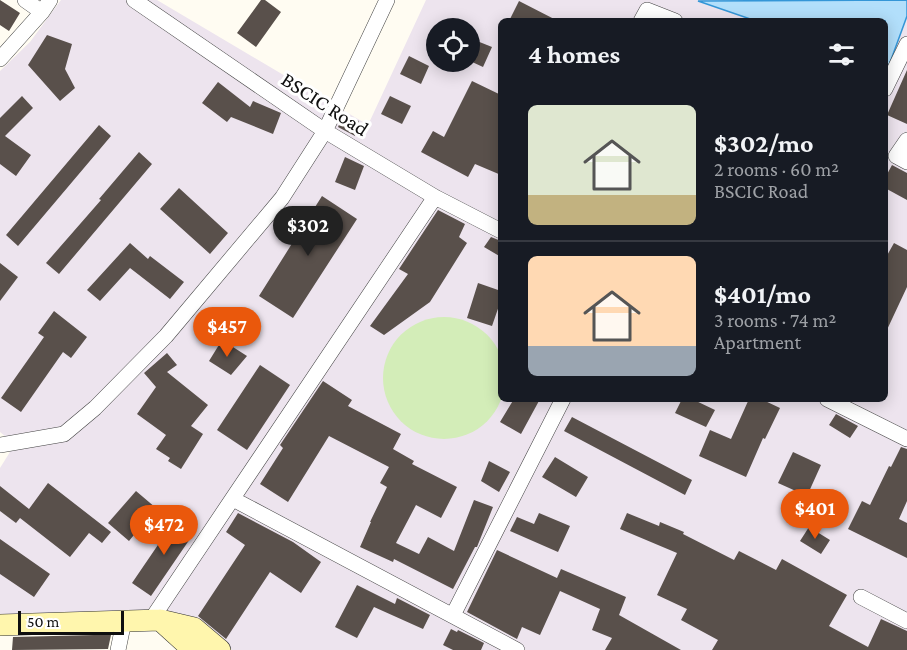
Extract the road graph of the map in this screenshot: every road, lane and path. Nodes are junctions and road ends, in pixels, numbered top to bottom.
1 (25, 0) edge
2 (134, 0) edge
3 (387, 0) edge
4 (46, 6) edge
5 (647, 10) edge
6 (667, 18) edge
7 (907, 44) edge
8 (0, 59) edge
9 (888, 83) edge
10 (325, 131) junction
11 (907, 140) edge
12 (907, 162) edge
13 (435, 197) junction
14 (498, 229) edge
15 (561, 402) edge
16 (833, 402) edge
17 (907, 439) edge
18 (0, 445) edge
19 (232, 499) junction
20 (861, 597) dead end
21 (453, 615) junction
22 (155, 620) junction
23 (124, 621) junction
24 (907, 621) edge
25 (0, 625) edge
26 (118, 650) edge
27 (193, 650) edge
28 (220, 650) edge
29 (517, 650) edge

1 - 4 street
2 - 10 street, BSCIC Road
3 - 10 street
4 - 8 street
5 - 6 street
7 - 9 street
10 - 13 street, BSCIC Road
10 - 18 street
11 - 12 street
13 - 14 street, BSCIC Road
13 - 19 street
15 - 21 street
16 - 17 street
19 - 21 street
19 - 22 street
20 - 24 street
21 - 29 street
22 - 23 main road
22 - 27 main road
22 - 28 main road
23 - 25 main road
23 - 26 street

